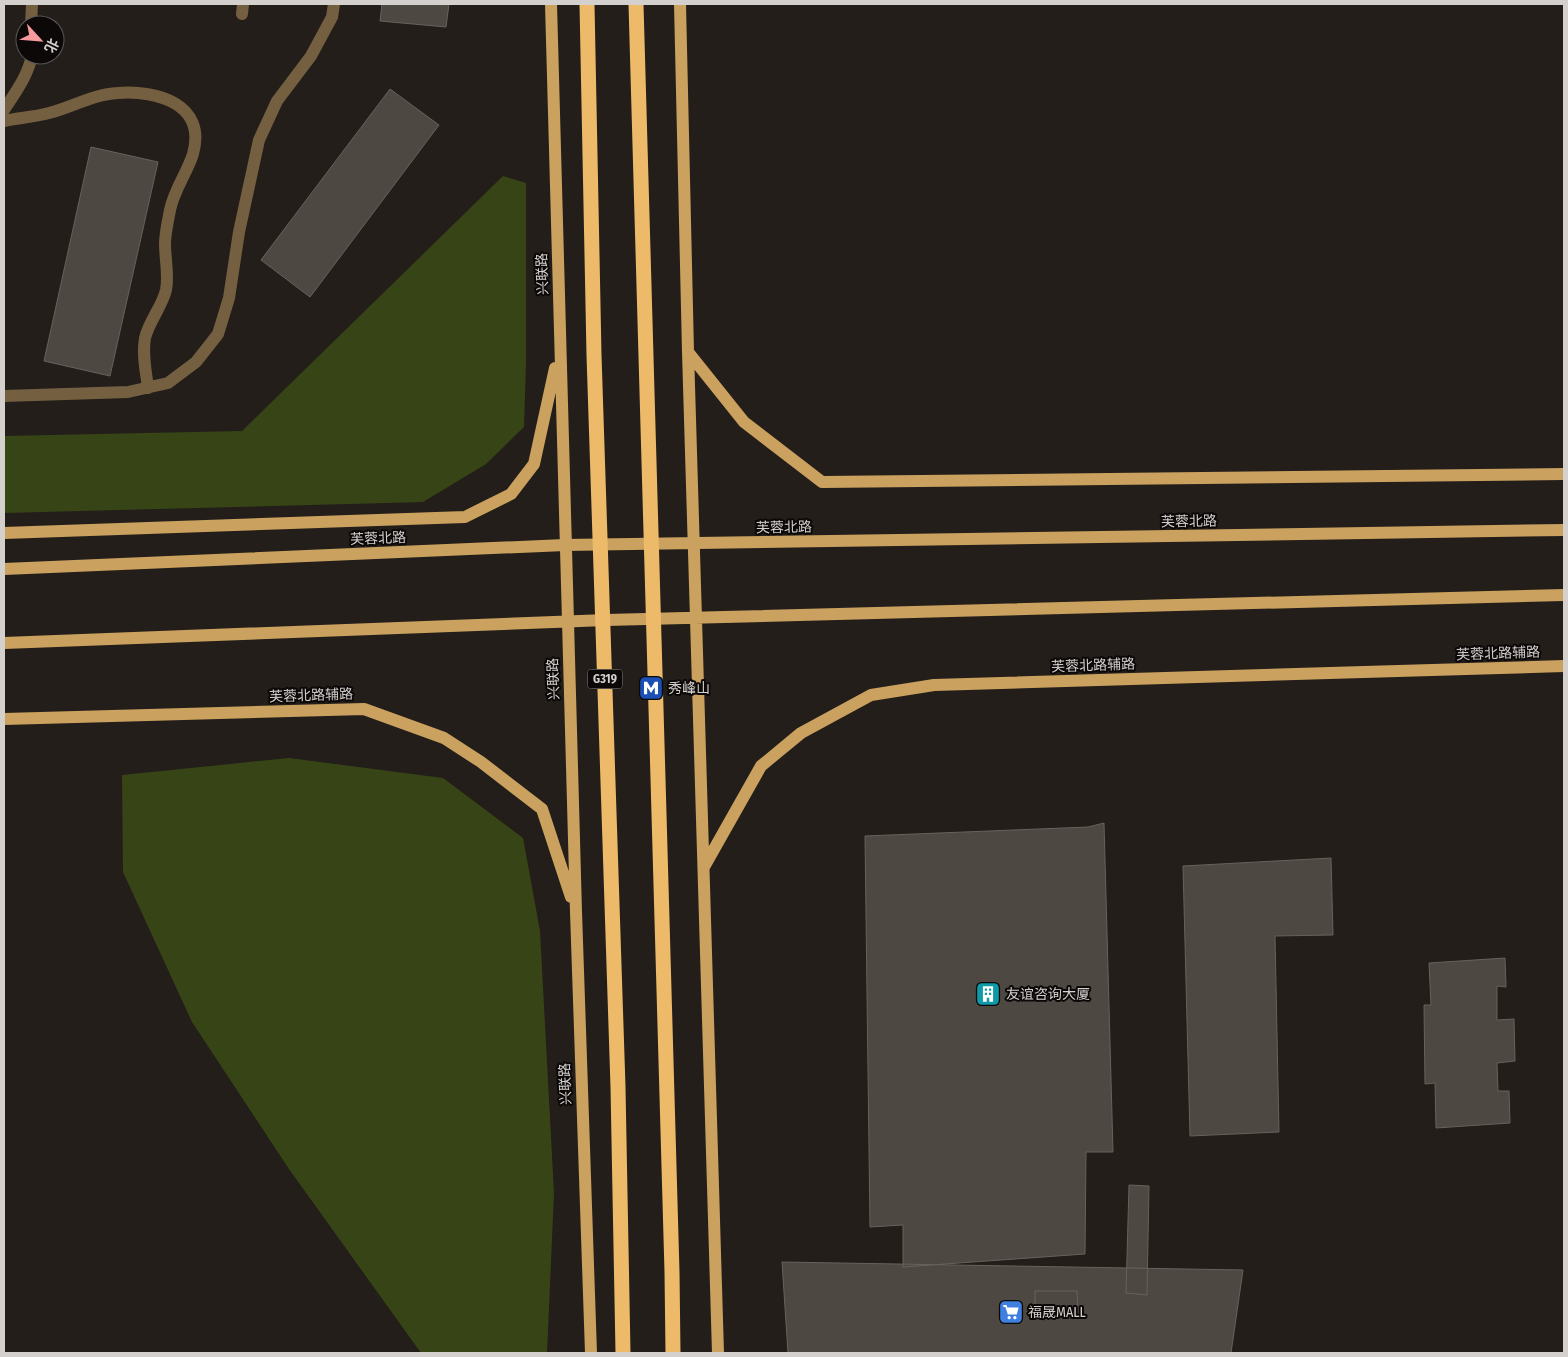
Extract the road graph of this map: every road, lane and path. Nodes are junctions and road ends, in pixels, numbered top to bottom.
1 (334, 4) edge
2 (551, 4) edge
3 (587, 4) edge
4 (636, 4) edge
5 (683, 6) edge
6 (30, 65) edge
7 (4, 110) edge
8 (4, 121) edge
9 (560, 349) junction
10 (688, 352) junction
11 (148, 388) junction
12 (4, 396) edge
13 (1564, 474) edge
14 (1564, 530) edge
15 (4, 533) edge
16 (694, 543) junction
17 (565, 545) junction
18 (4, 569) edge
19 (1564, 595) edge
20 (696, 617) junction
21 (568, 621) junction
22 (4, 642) edge
23 (1564, 666) edge
24 (4, 719) edge
25 (704, 867) junction
26 (576, 912) junction
27 (591, 1353) edge
28 (623, 1353) edge
29 (673, 1353) edge
30 (718, 1353) edge

1 - 11 street
2 - 9 main road, 兴联路
3 - 28 highway, G319, bridge
4 - 29 highway, bridge
5 - 10 main road
6 - 7 street
8 - 11 street
9 - 15 main road
9 - 17 main road, 兴联路
10 - 13 main road
10 - 16 main road
11 - 12 street
14 - 16 main road, 芙蓉北路
16 - 17 main road, 芙蓉北路
16 - 20 main road
17 - 18 main road, 芙蓉北路
17 - 21 main road, 兴联路
19 - 20 main road
20 - 21 main road
20 - 25 main road
21 - 22 main road
21 - 26 main road, 兴联路
23 - 25 main road, 芙蓉北路辅路
24 - 26 main road, 芙蓉北路辅路
25 - 30 main road
26 - 27 main road, 兴联路

